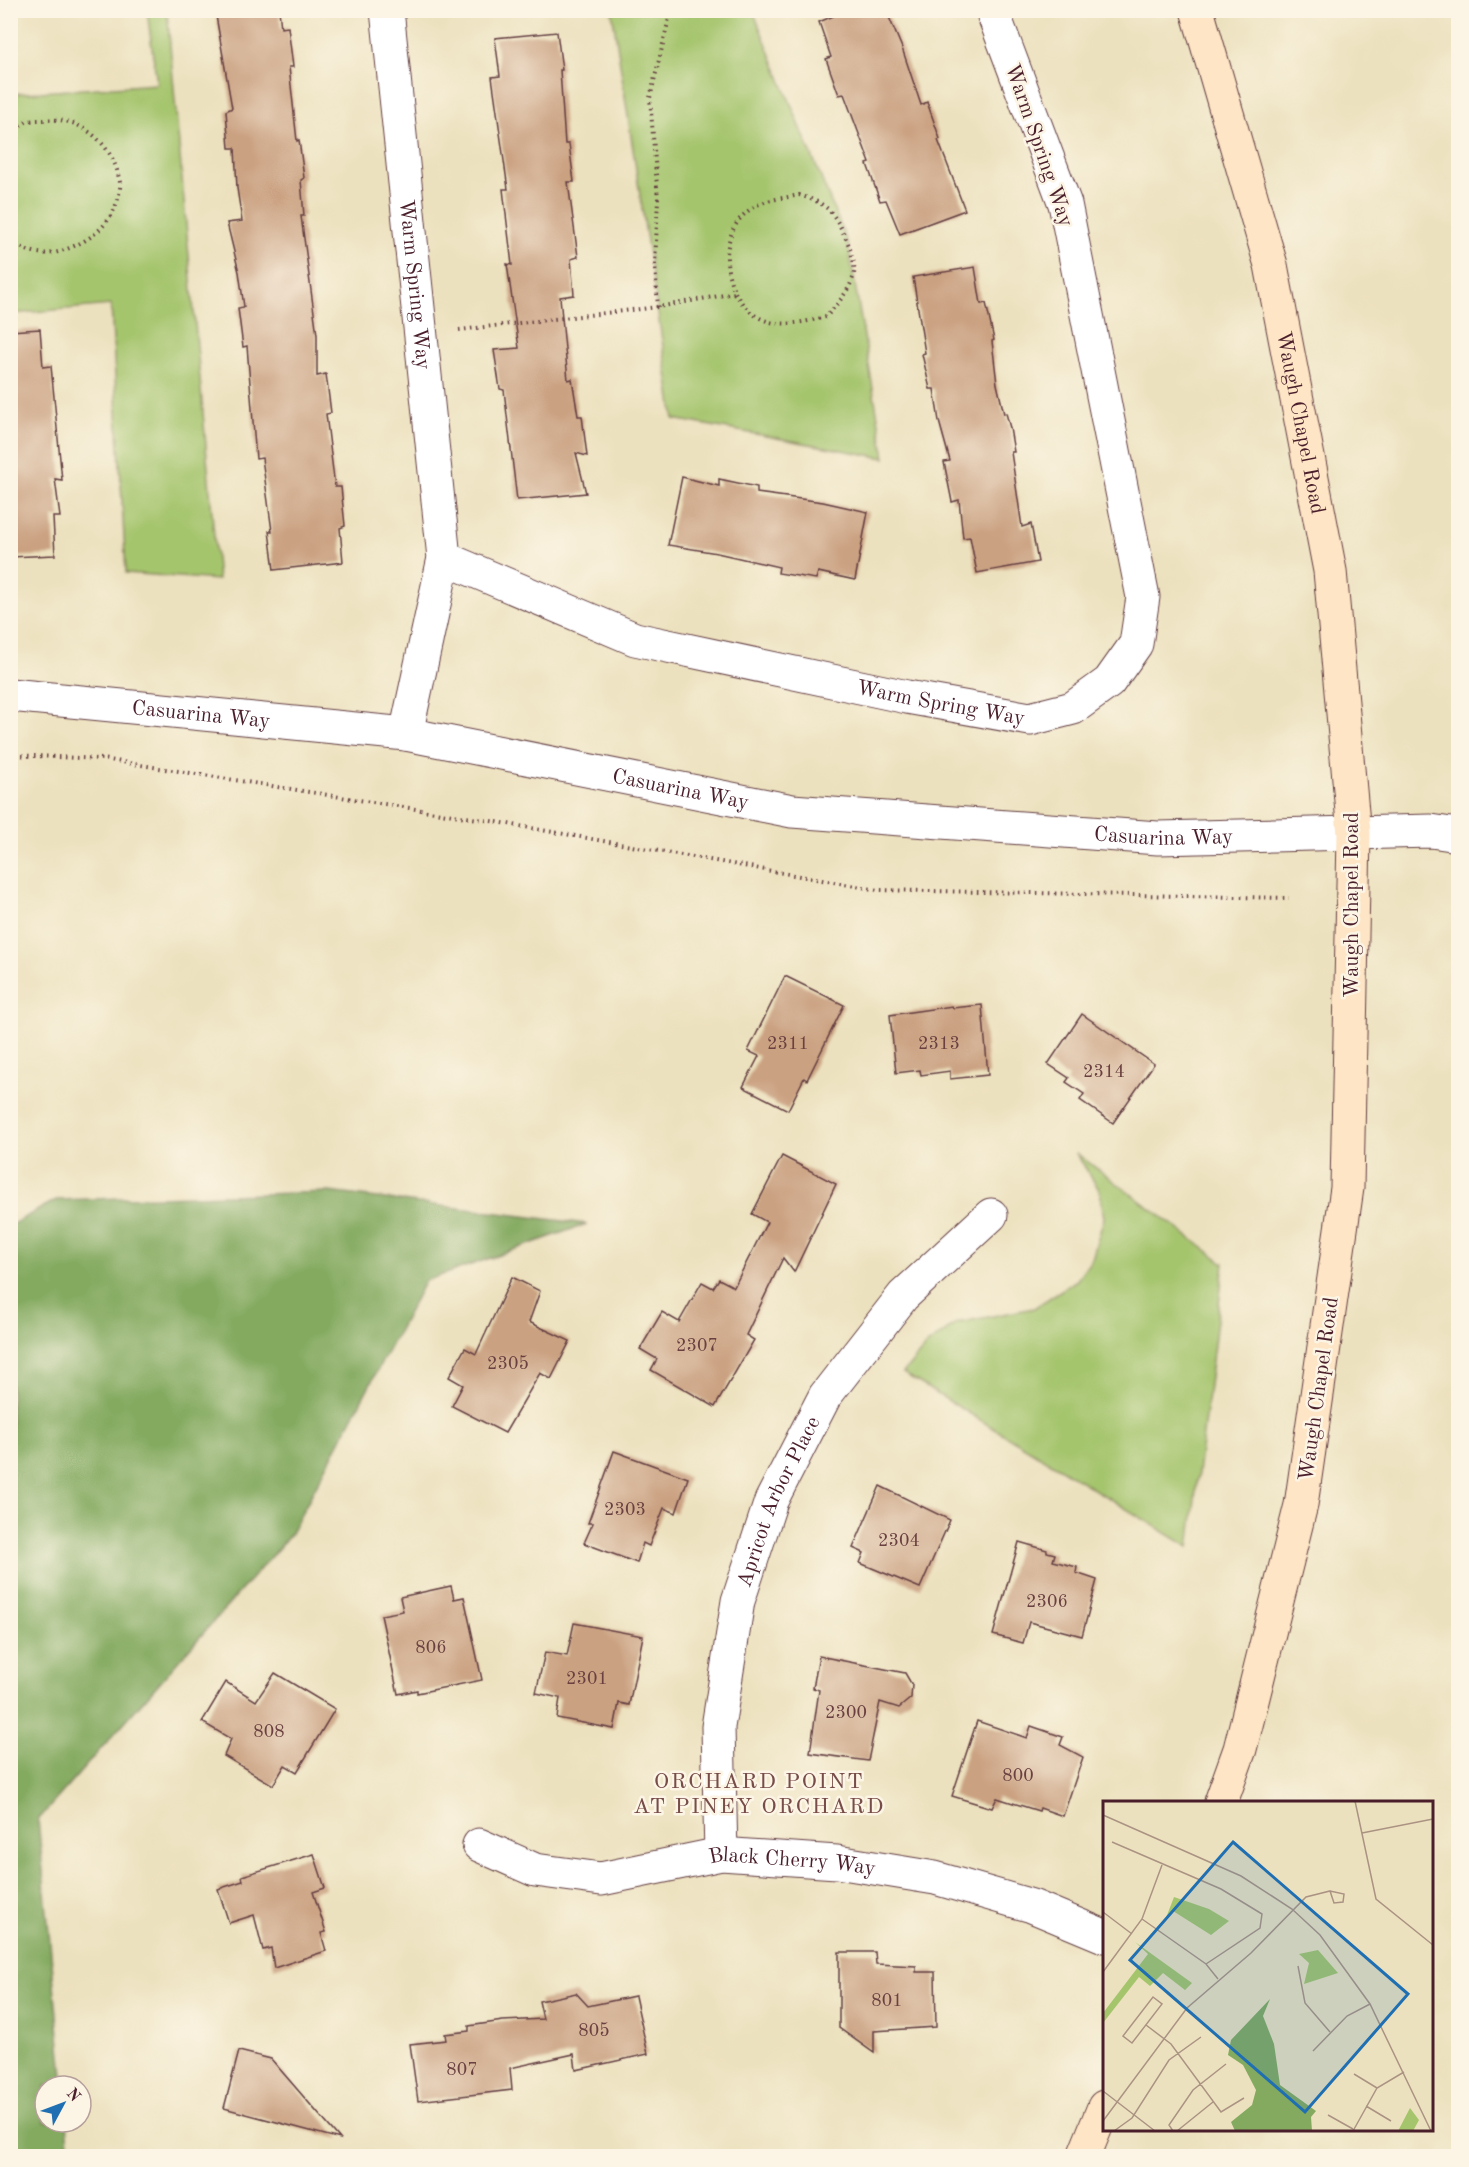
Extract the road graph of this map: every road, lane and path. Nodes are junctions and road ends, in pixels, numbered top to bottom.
1 (387, 10) edge
2 (462, 10) edge
3 (671, 10) edge
4 (992, 10) edge
5 (1197, 10) edge
6 (457, 11) edge
7 (10, 132) edge
8 (10, 239) edge
9 (735, 293) junction
10 (658, 307) junction
11 (420, 324) junction
12 (444, 558) junction
13 (10, 695) edge
14 (406, 734) junction
15 (10, 755) edge
16 (1354, 834) junction
17 (1458, 835) edge
18 (1289, 898) dead end
19 (991, 1215) dead end
20 (1222, 1801) edge
21 (479, 1845) dead end
22 (721, 1854) junction
23 (1103, 1936) edge
24 (1103, 2110) edge
25 (1084, 2157) edge

1 - 11 street, Warm Spring Way
2 - 6 path
3 - 10 path
4 - 12 street, Warm Spring Way
5 - 16 main road, Waugh Chapel Road
7 - 8 path
9 - 9 path
9 - 10 path
10 - 11 path
11 - 12 street, Warm Spring Way
12 - 14 street, Warm Spring Way
13 - 14 street, Casuarina Way
14 - 16 street, Casuarina Way
15 - 18 path
16 - 17 street, Casuarina Way
16 - 20 main road, Waugh Chapel Road
19 - 22 street, Apricot Arbor Place
21 - 22 street, Black Cherry Way
22 - 23 street, Black Cherry Way
24 - 25 main road

